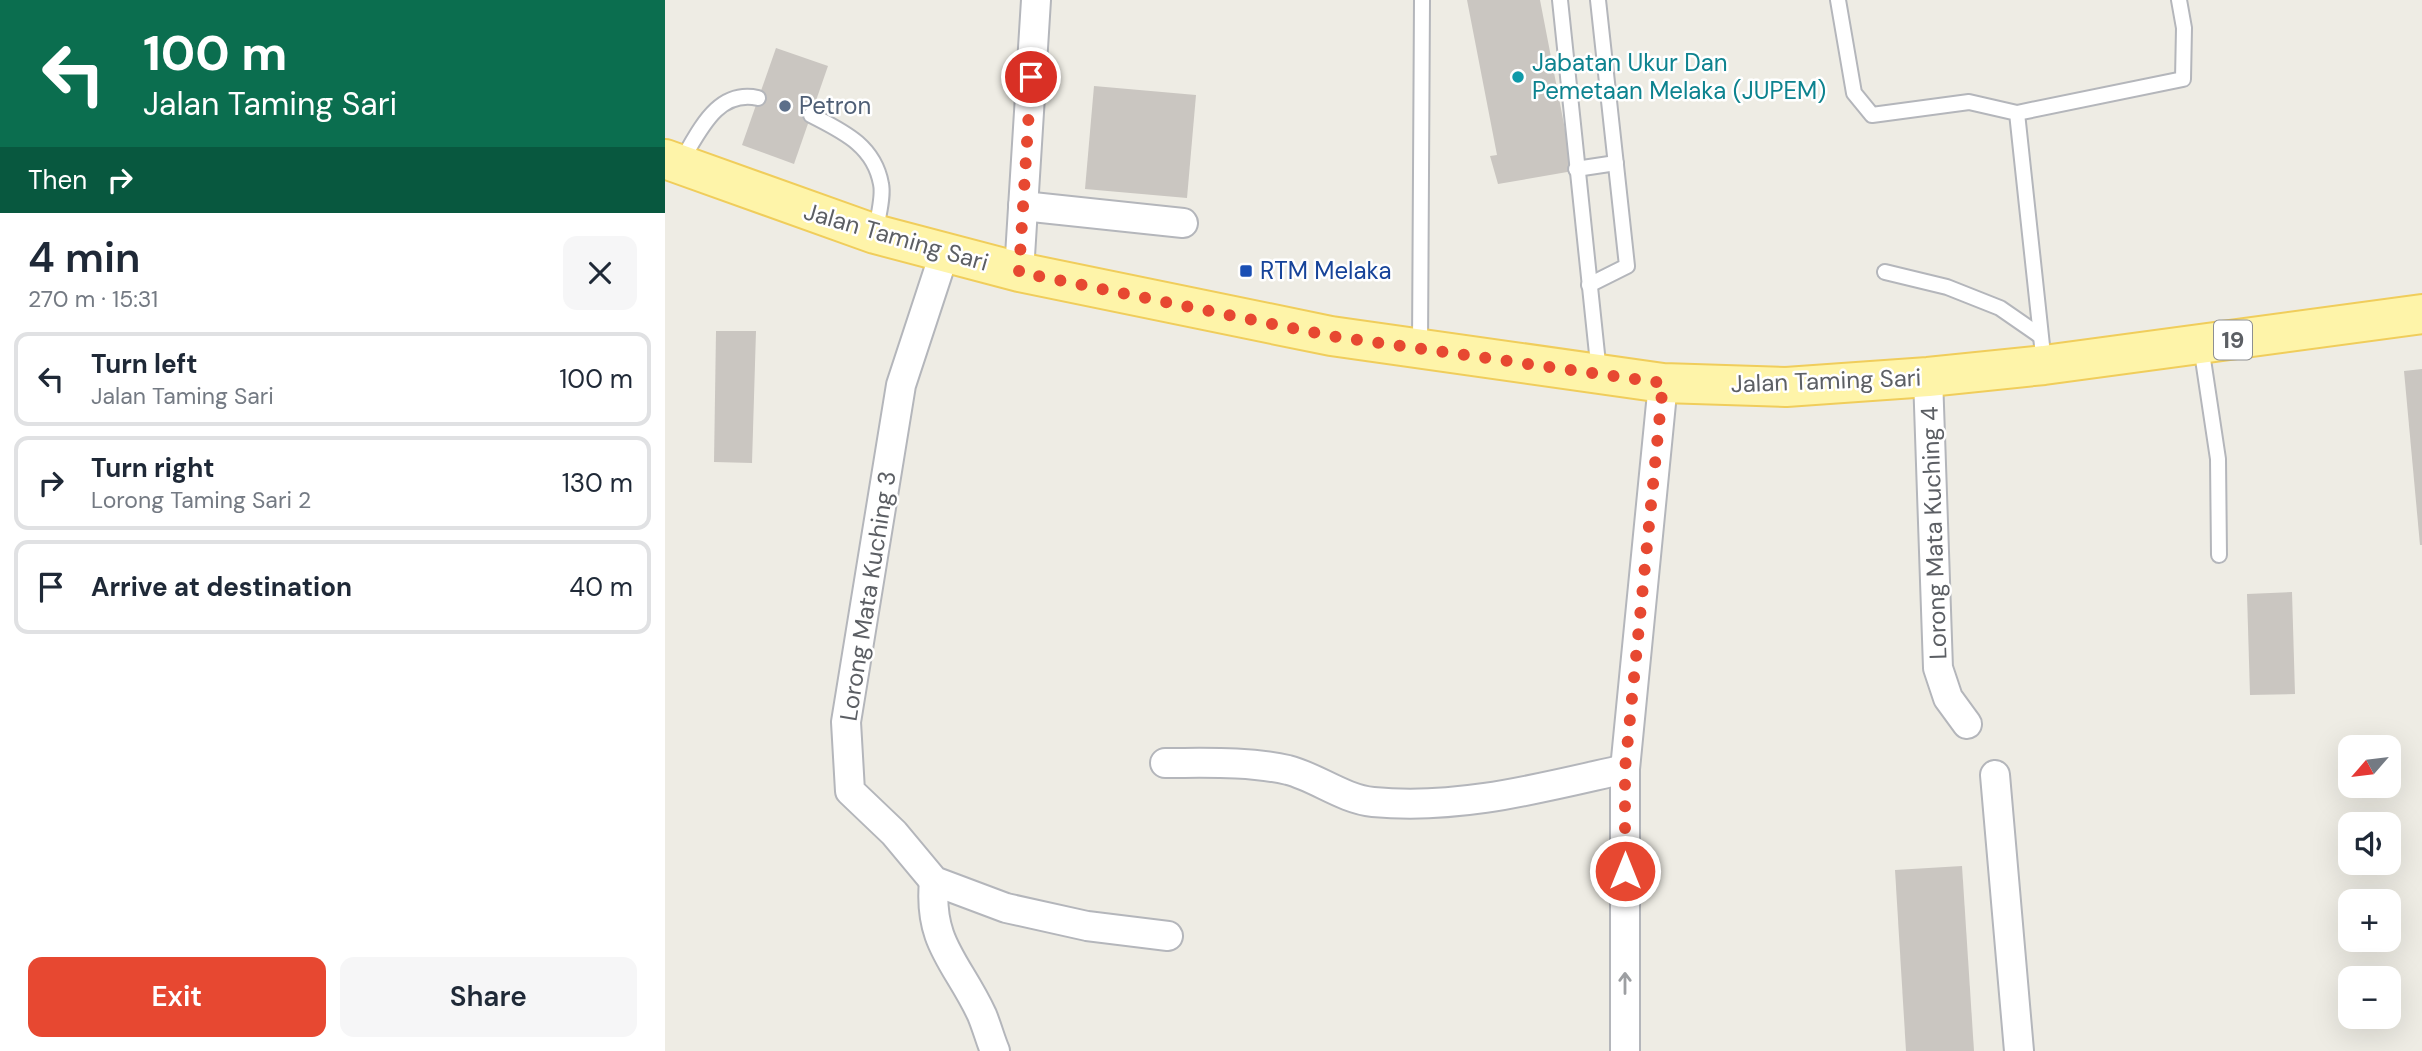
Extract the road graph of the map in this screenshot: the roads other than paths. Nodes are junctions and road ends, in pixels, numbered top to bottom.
1 (1036, 0) edge
2 (1422, 0) edge
3 (1560, 0) edge
4 (1598, 0) edge
5 (1838, 0) edge
6 (2179, 0) edge
7 (758, 98) dead end
8 (2017, 113) junction
9 (811, 115) dead end
10 (672, 162) edge
11 (1616, 163) junction
12 (1576, 169) junction
13 (1023, 206) junction
14 (1183, 223) dead end
15 (875, 234) junction
16 (944, 254) junction
17 (1019, 272) junction
18 (1885, 272) dead end
19 (1589, 285) junction
20 (2422, 314) edge
21 (2201, 345) junction
22 (1420, 349) junction
23 (2041, 350) junction
24 (1599, 374) junction
25 (1928, 377) junction
26 (1663, 383) junction
27 (2219, 555) dead end
28 (1967, 724) dead end
29 (1165, 763) dead end
30 (1625, 769) junction
31 (1995, 775) dead end
32 (934, 881) junction
33 (1168, 936) dead end
34 (995, 1051) edge
35 (1625, 1051) edge
36 (2019, 1051) edge

1 - 13 street
2 - 22 lane
3 - 12 lane
4 - 11 lane
5 - 8 lane
6 - 8 lane
7 - 10 lane
8 - 23 lane
9 - 15 lane
10 - 15 main road, Jalan Taming Sari / 19
11 - 12 lane
11 - 19 lane
12 - 19 lane
13 - 14 street
13 - 17 street
15 - 16 main road, Jalan Taming Sari / 19
16 - 17 main road, Jalan Taming Sari / 19
16 - 32 street, Lorong Mata Kuching 3
17 - 22 main road, Jalan Taming Sari / 19
18 - 23 lane
19 - 24 lane
20 - 21 main road, Jalan Taming Sari / 19
21 - 23 main road, Jalan Taming Sari / 19
21 - 27 lane
22 - 24 main road, Jalan Taming Sari / 19
23 - 25 main road, Jalan Taming Sari / 19
24 - 26 main road, Jalan Taming Sari / 19
25 - 26 main road, Jalan Taming Sari / 19
25 - 28 street, Lorong Mata Kuching 4
26 - 30 street
29 - 30 street
35 -> 30 street
31 - 36 street
32 - 33 street, Lorong Mata Kuching 3
32 - 34 street

